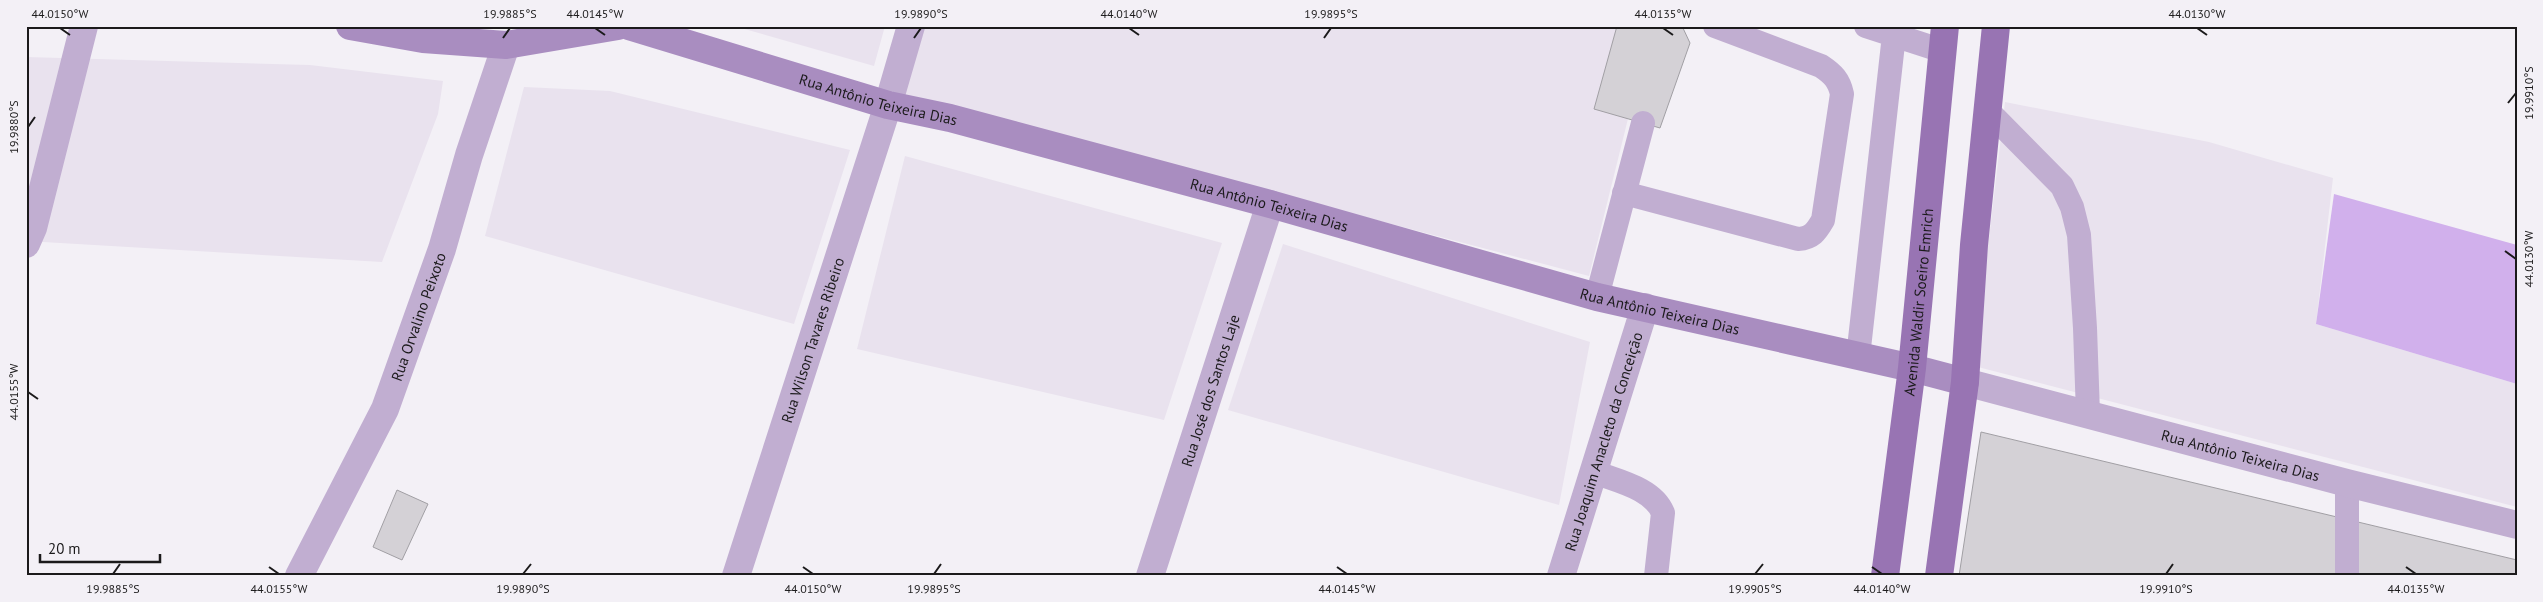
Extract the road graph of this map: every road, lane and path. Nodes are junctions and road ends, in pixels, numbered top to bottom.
1 (84, 26) edge
2 (350, 26) edge
3 (618, 26) edge
4 (629, 26) edge
5 (911, 26) edge
6 (1715, 26) edge
7 (1866, 26) edge
8 (1996, 26) edge
9 (1894, 30) edge
10 (419, 33) edge
11 (512, 36) edge
12 (1944, 39) edge
13 (888, 105) junction
14 (1988, 111) junction
15 (1643, 123) dead end
16 (1624, 193) junction
17 (1270, 204) junction
18 (26, 244) edge
19 (1597, 297) junction
20 (1646, 307) junction
21 (1858, 357) junction
22 (1912, 368) junction
23 (1965, 382) junction
24 (2088, 414) junction
25 (1594, 472) junction
26 (2347, 483) junction
27 (2517, 525) edge
28 (299, 576) edge
29 (736, 576) edge
30 (1150, 576) edge
31 (1561, 576) edge
32 (1656, 576) edge
33 (1885, 576) edge
34 (1939, 576) edge
35 (2348, 576) edge

1 - 18 street
2 - 10 main road
3 - 11 main road
4 - 13 main road, Rua Antônio Teixeira Dias
5 - 13 street, Rua Wilson Tavares Ribeiro
6 - 16 lane
7 - 9 lane
8 - 14 main road
9 - 12 lane
9 - 21 lane
10 - 11 main road
11 - 28 street, Rua Orvalino Peixoto
12 - 22 main road, Avenida Waldir Soeiro Emrich
13 - 17 main road, Rua Antônio Teixeira Dias
13 - 29 street, Rua Wilson Tavares Ribeiro
14 - 23 main road
14 - 24 lane
15 - 16 lane
16 - 19 lane
17 - 19 main road, Rua Antônio Teixeira Dias
17 - 30 street, Rua José dos Santos Laje
19 - 20 main road, Rua Antônio Teixeira Dias
20 - 21 main road, Rua Antônio Teixeira Dias
20 - 25 street, Rua Joaquim Anacleto da Conceição
21 - 22 main road, Rua Antônio Teixeira Dias
22 - 23 main road, Rua Antônio Teixeira Dias
22 - 33 main road, Avenida Waldir Soeiro Emrich
23 - 24 street, Rua Antônio Teixeira Dias
23 - 34 main road
24 - 26 street, Rua Antônio Teixeira Dias
25 - 31 street, Rua Joaquim Anacleto da Conceição
25 - 32 lane
26 - 27 street, Rua Antônio Teixeira Dias
26 - 35 lane

